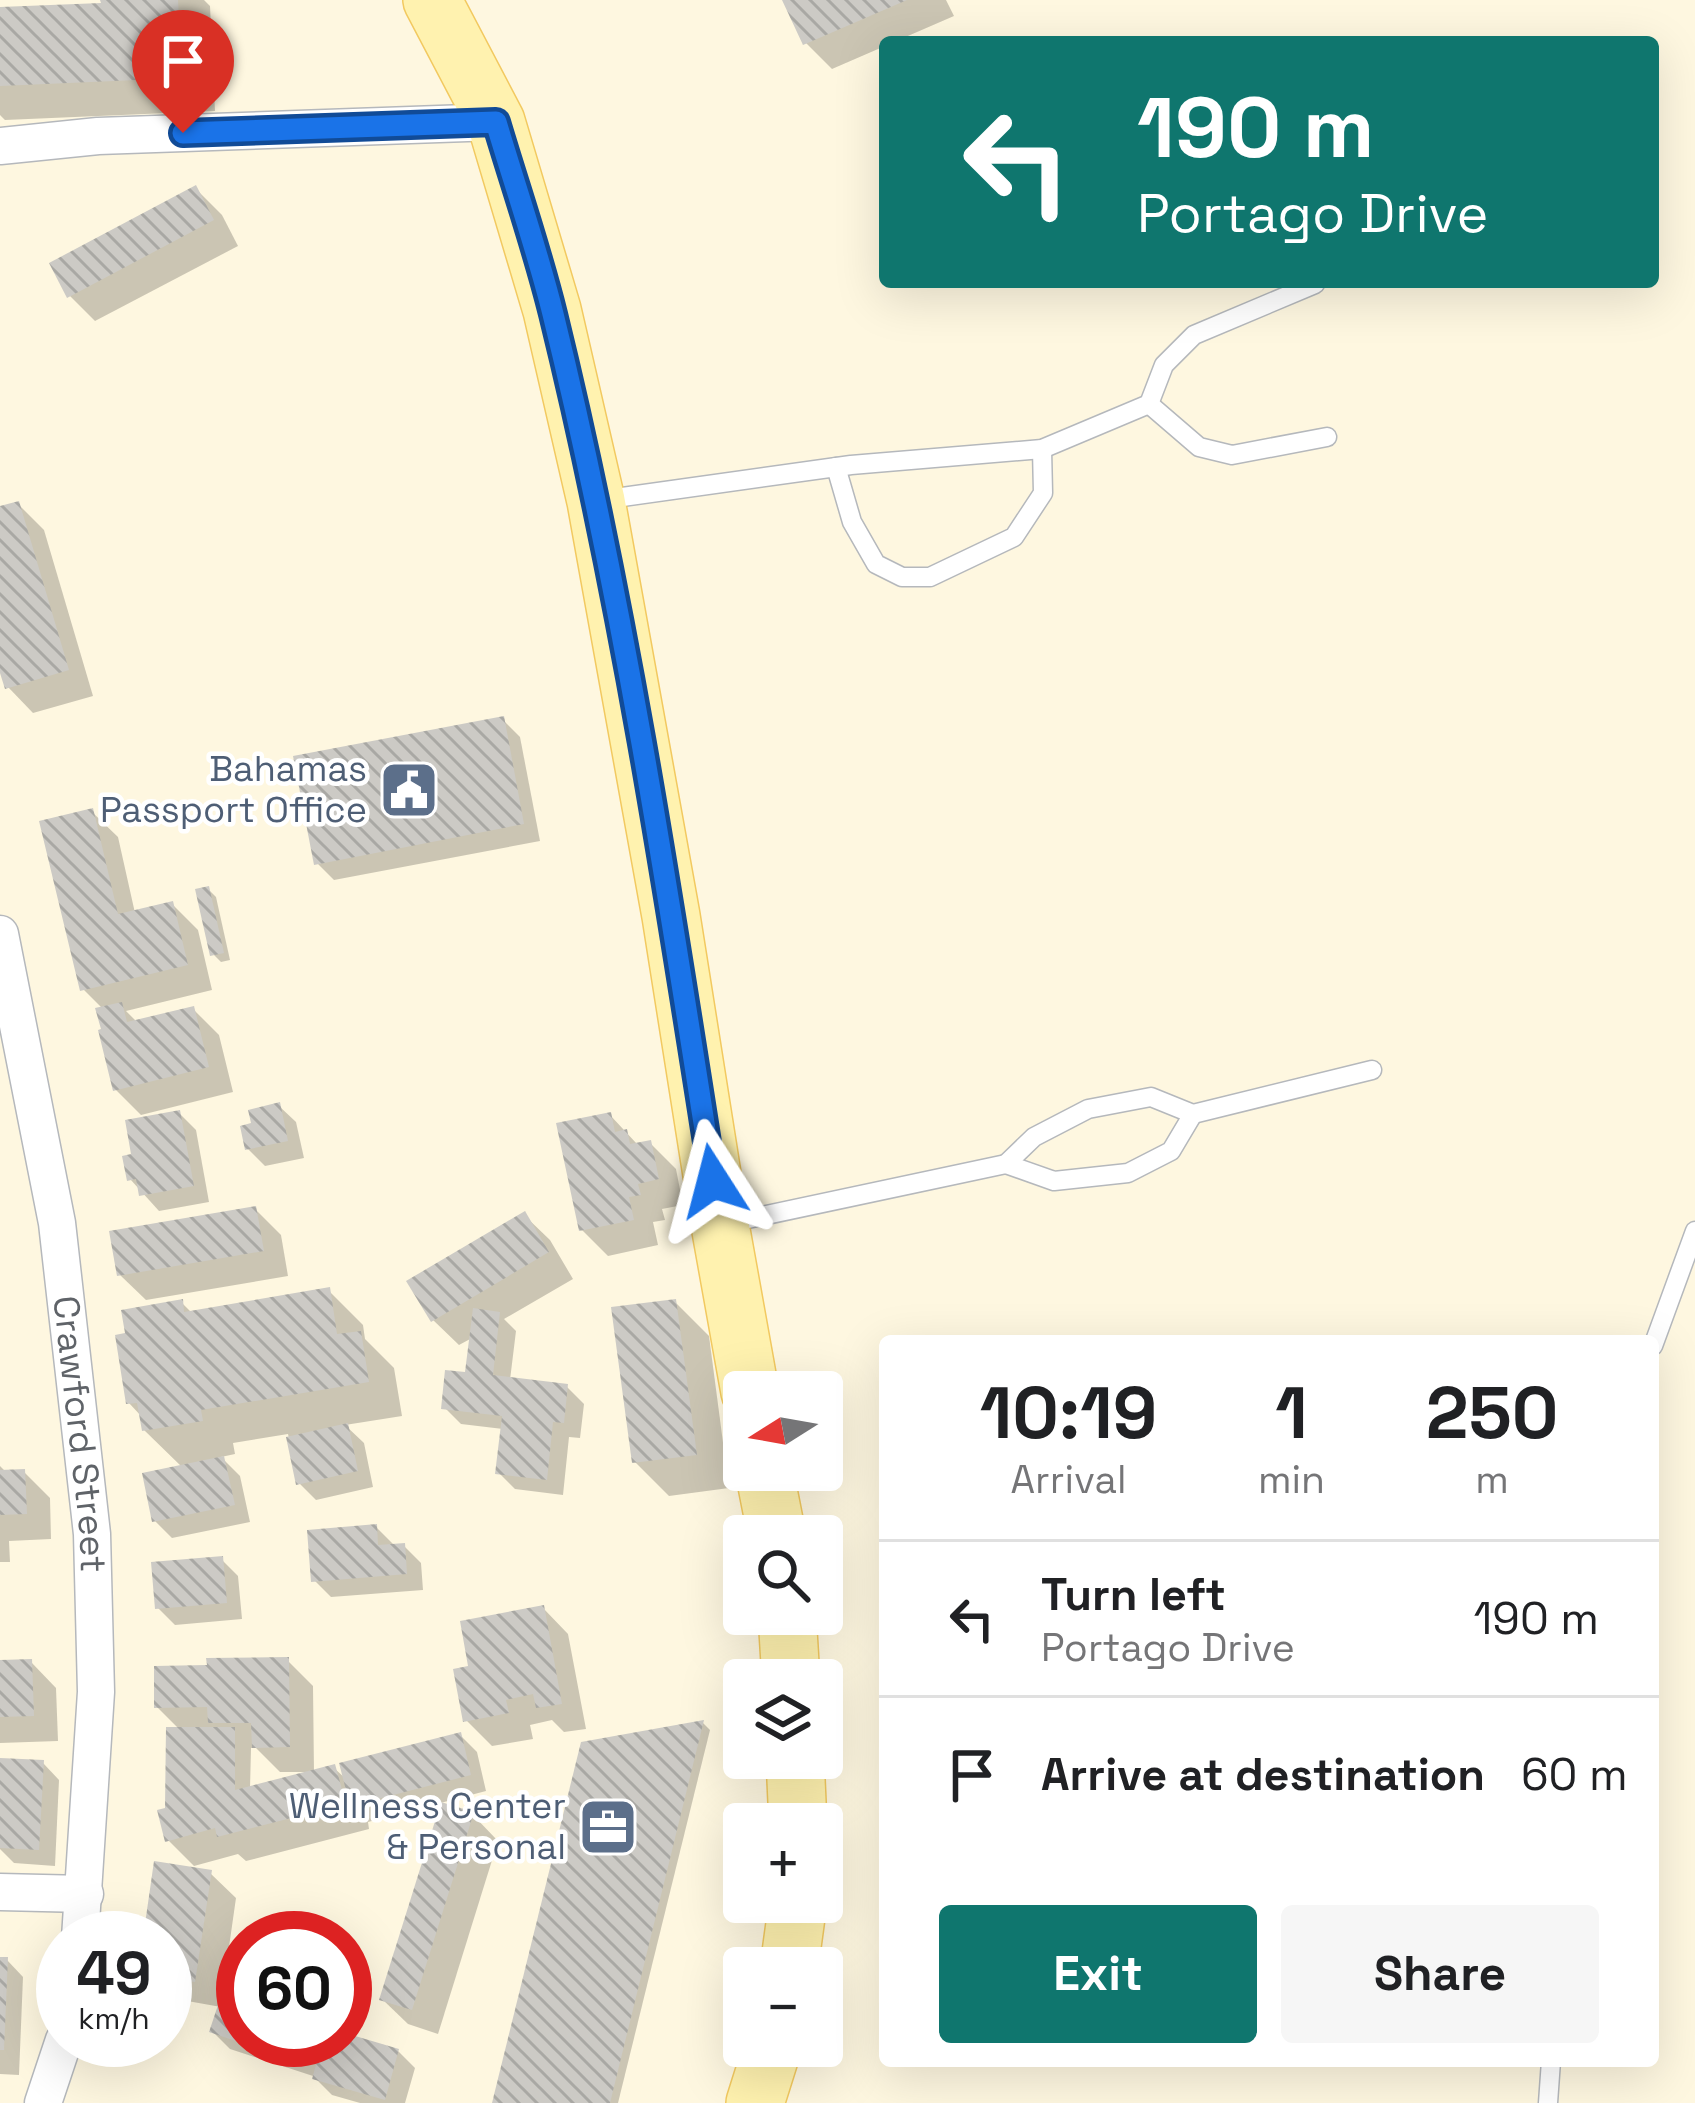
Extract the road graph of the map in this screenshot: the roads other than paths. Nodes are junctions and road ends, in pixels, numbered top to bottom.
1 (432, 0) edge
2 (496, 122) junction
3 (0, 146) edge
4 (1305, 288) edge
5 (1149, 404) junction
6 (1327, 437) dead end
7 (1042, 448) junction
8 (836, 467) junction
9 (596, 501) junction
10 (0, 934) edge
11 (1372, 1070) dead end
12 (1193, 1114) junction
13 (1006, 1164) junction
14 (720, 1225) junction
15 (1695, 1231) edge
16 (1657, 1335) edge
17 (746, 1371) edge
18 (0, 1892) edge
19 (85, 1894) junction
20 (83, 1911) edge
21 (55, 2067) edge
22 (766, 2067) edge
23 (1550, 2067) edge
24 (43, 2103) edge
25 (755, 2103) edge
26 (1547, 2103) edge

1 - 2 main road
2 - 3 street
2 - 9 main road
4 - 5 lane
5 - 6 lane
5 - 7 lane
7 - 8 lane
7 - 8 lane
8 - 9 lane
9 - 14 main road
10 - 19 street, Crawford Street
11 - 12 lane
12 - 13 lane
12 - 13 lane
13 - 14 lane
14 - 17 main road
15 - 16 lane
18 - 19 street
19 - 20 street, Crawford Street
21 - 24 street
22 - 25 main road
23 - 26 lane

